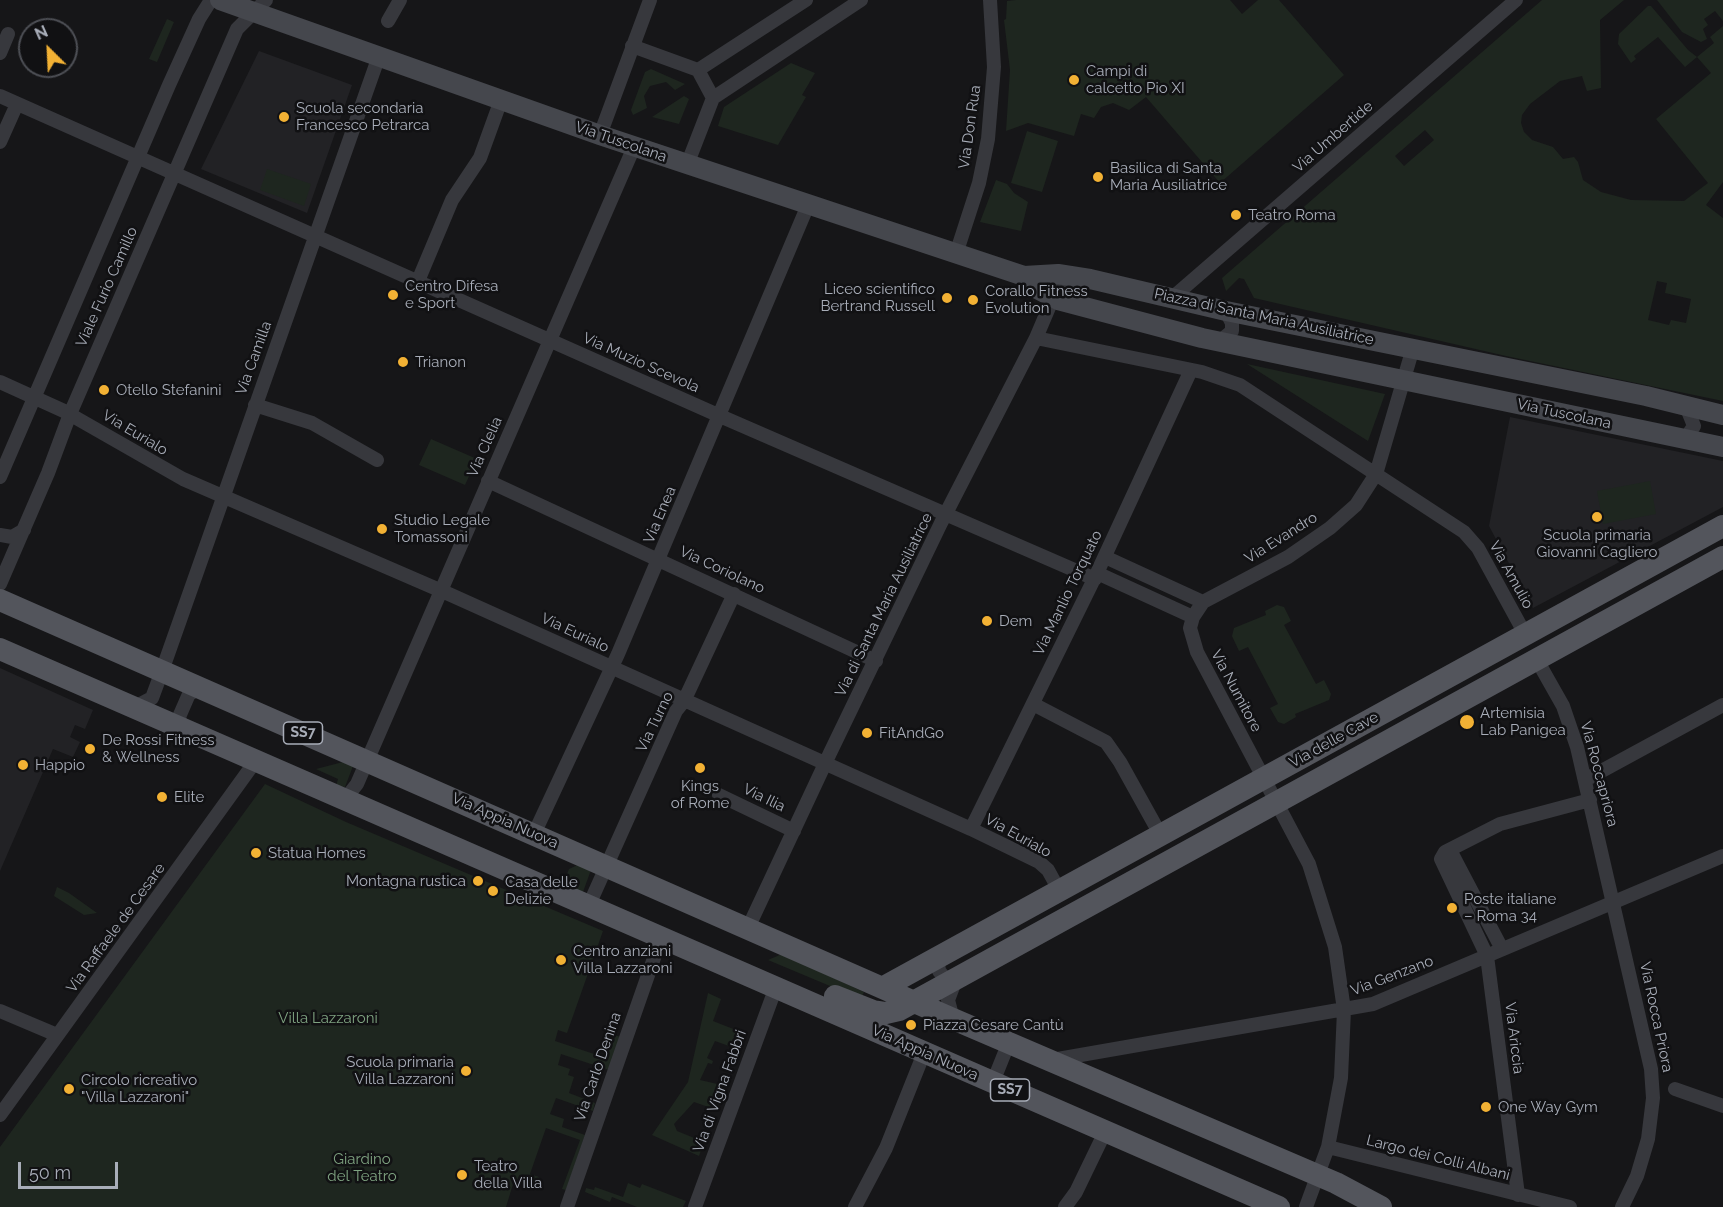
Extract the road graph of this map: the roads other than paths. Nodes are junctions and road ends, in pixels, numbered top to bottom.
1 (211, 0) edge
2 (220, 0) edge
3 (400, 0) edge
4 (650, 0) edge
5 (806, 0) edge
6 (861, 0) edge
7 (990, 0) edge
8 (1516, 0) edge
9 (260, 6) edge
10 (388, 21) dead end
11 (8, 34) dead end
12 (632, 46) junction
13 (0, 53) edge
14 (375, 55) junction
15 (698, 70) junction
16 (0, 96) edge
17 (713, 98) junction
18 (501, 100) junction
19 (17, 104) junction
20 (600, 135) junction
21 (0, 142) edge
22 (634, 147) junction
23 (138, 157) junction
24 (687, 165) junction
25 (175, 174) junction
26 (808, 205) junction
27 (315, 236) junction
28 (956, 254) junction
29 (1024, 276) junction
30 (1083, 277) junction
31 (418, 281) junction
32 (1053, 298) junction
33 (1172, 298) junction
34 (1226, 312) junction
35 (1036, 338) junction
36 (552, 341) junction
37 (1219, 342) junction
38 (1413, 348) junction
39 (1191, 370) junction
40 (1405, 381) junction
41 (0, 382) edge
42 (35, 398) junction
43 (255, 405) junction
44 (1686, 406) junction
45 (70, 414) junction
46 (1723, 415) edge
47 (720, 416) junction
48 (1681, 438) junction
49 (1723, 447) edge
50 (377, 460) dead end
51 (1376, 474) junction
52 (0, 477) edge
53 (488, 481) junction
54 (222, 495) junction
55 (945, 515) junction
56 (1723, 526) edge
57 (24, 530) junction
58 (0, 535) edge
59 (1105, 557) junction
60 (1723, 557) edge
61 (659, 559) junction
62 (1096, 576) junction
63 (0, 584) edge
64 (441, 590) junction
65 (734, 594) junction
66 (0, 600) edge
67 (1203, 602) junction
68 (1193, 617) junction
69 (1524, 634) junction
70 (0, 648) edge
71 (1538, 660) junction
72 (876, 661) junction
73 (611, 668) junction
74 (162, 671) junction
75 (200, 688) junction
76 (684, 701) junction
77 (1033, 704) junction
78 (1723, 705) edge
79 (135, 707) junction
80 (182, 728) junction
81 (257, 759) junction
82 (367, 761) junction
83 (825, 764) junction
84 (1263, 778) junction
85 (1585, 780) junction
86 (719, 795) dead end
87 (346, 798) junction
88 (1590, 800) junction
89 (1277, 802) junction
90 (971, 829) junction
91 (794, 831) junction
92 (534, 834) junction
93 (1160, 834) junction
94 (1450, 850) junction
95 (1723, 856) edge
96 (606, 865) junction
97 (1059, 890) junction
98 (1614, 902) junction
99 (589, 905) junction
100 (748, 928) junction
101 (661, 938) junction
102 (1502, 949) junction
103 (945, 954) junction
104 (1487, 956) junction
105 (741, 971) junction
106 (956, 979) junction
107 (776, 987) junction
108 (884, 987) junction
109 (915, 1001) junction
110 (1344, 1010) junction
111 (0, 1011) edge
112 (953, 1019) junction
113 (57, 1035) junction
114 (1009, 1042) junction
115 (924, 1053) junction
116 (1053, 1060) junction
117 (993, 1083) junction
118 (1675, 1089) dead end
119 (1723, 1106) edge
120 (0, 1114) edge
121 (1105, 1132) junction
122 (1328, 1147) junction
123 (1318, 1176) junction
124 (1518, 1195) junction
125 (567, 1207) edge
126 (694, 1207) edge
127 (855, 1207) edge
128 (1058, 1207) edge
129 (1064, 1207) edge
130 (1279, 1207) edge
131 (1306, 1207) edge
132 (1381, 1207) edge
133 (1570, 1207) edge
134 (1622, 1207) edge

1 - 23 street, Viale Furio Camillo
2 - 9 main road, Via Tuscolana
3 - 10 street
4 - 12 street
5 - 15 street
6 - 17 street
7 - 28 street, Via Don Rua
8 - 33 street, Via Umbertide
9 - 14 main road, Via Tuscolana
9 - 25 street, Viale Furio Camillo
11 - 13 street
12 - 15 street
12 - 20 street
14 - 18 main road, Via Tuscolana
14 - 27 street, Via Camilla
15 - 17 street
16 - 19 street
17 - 24 street
18 - 20 main road, Via Tuscolana
18 - 31 street
19 - 21 street
19 - 23 street
20 - 22 main road, Via Tuscolana
22 - 24 main road, Via Tuscolana
22 - 36 street, Via Clelia
23 - 25 street
23 - 42 street, Viale Furio Camillo
24 - 26 main road, Via Tuscolana
25 - 27 street, Via Muzio Scevola
25 - 45 street, Viale Furio Camillo
26 - 28 main road, Via Tuscolana
26 - 47 street, Via Enea
27 - 31 street, Via Muzio Scevola
27 - 43 street, Via Camilla
28 - 29 main road, Via Tuscolana
29 - 30 main road, Via Tuscolana
29 - 32 main road, Via Tuscolana
30 - 32 street
30 - 33 main road, Piazza di Santa Maria Ausiliatrice
31 - 36 street, Via Muzio Scevola
32 - 35 street, Via di Santa Maria Ausiliatrice
32 - 37 main road, Piazza di Santa Maria Ausiliatrice
33 - 34 main road, Piazza di Santa Maria Ausiliatrice
34 - 37 street
34 - 38 main road, Piazza di Santa Maria Ausiliatrice
35 - 39 street
35 - 55 street, Via di Santa Maria Ausiliatrice
36 - 47 street, Via Muzio Scevola
36 - 53 street, Via Clelia
37 - 40 main road, Piazza di Santa Maria Ausiliatrice
38 - 40 street
38 - 44 main road
39 - 51 street
39 - 59 street, Via Manlio Torquato
40 - 48 main road, Via Tuscolana
40 - 51 street
41 - 42 street
42 - 45 street
42 - 52 street, Viale Furio Camillo
43 - 50 street
43 - 54 street, Via Camilla
44 - 46 main road
44 - 48 street
45 - 54 street, Via Eurialo
45 - 57 street, Viale Furio Camillo
47 - 55 street, Via Muzio Scevola
47 - 61 street, Via Enea
48 - 49 main road, Via Tuscolana
51 - 67 street, Via Evandro
51 - 69 street, Via Amulio
53 - 61 street, Via Coriolano
53 - 64 street, Via Clelia
54 - 64 street, Via Eurialo
54 - 74 street, Via Camilla
55 - 62 street, Via Muzio Scevola
55 - 72 street, Via di Santa Maria Ausiliatrice
56 - 69 main road, Via delle Cave
57 - 58 street
57 - 63 street, Viale Furio Camillo
59 - 62 street, Via Manlio Torquato
59 - 67 street
60 - 71 main road, Via delle Cave
61 - 65 street, Via Coriolano
61 - 73 street, Via Enea
62 - 68 street, Via Muzio Scevola
62 - 77 street, Via Manlio Torquato
64 - 73 street, Via Eurialo
64 - 82 street, Via Clelia
65 - 72 street, Via Coriolano
65 - 76 street, Via Turno
66 - 74 main road, Via Appia Nuova / SS7
67 - 68 street, Via Evandro
68 - 84 street, Via Numitore
69 - 71 main road
69 - 84 main road, Via delle Cave
70 - 79 main road, Via Appia Nuova / SS7
71 - 85 street, Via Roccapriora
71 - 89 main road, Via delle Cave
72 - 83 street, Via di Santa Maria Ausiliatrice
73 - 76 street, Via Eurialo
73 - 92 street, Via Enea
74 - 75 main road, Via Appia Nuova / SS7
74 - 79 street, Via Camilla
75 - 80 street
75 - 82 main road, Via Appia Nuova / SS7
76 - 83 street, Via Eurialo
76 - 96 street, Via Turno
77 - 90 street, Via Manlio Torquato
77 - 93 street
78 - 85 street
79 - 80 main road, Via Appia Nuova / SS7
80 - 81 main road, Via Appia Nuova / SS7
81 - 87 main road, Via Appia Nuova / SS7
81 - 113 street, Via Raffaele de Cesare
82 - 87 street, Via Clelia
82 - 92 main road, Via Appia Nuova / SS7
83 - 90 street, Via Eurialo
83 - 91 street, Via di Santa Maria Ausiliatrice
84 - 89 street, Via Numitore
84 - 93 main road, Via delle Cave
85 - 88 street, Via Roccapriora
86 - 91 street, Via Ilia
87 - 99 main road, Via Appia Nuova / SS7
88 - 94 street
88 - 98 street, Via Roccapriora
89 - 106 main road, Via delle Cave
89 - 110 street, Via Numitore
90 - 97 street, Via Eurialo
91 - 100 street, Via di Santa Maria Ausiliatrice
92 - 96 main road, Via Appia Nuova / SS7
93 - 97 main road, Via delle Cave
94 - 102 street
94 - 104 street, Via Ariccia
95 - 98 street, Via Genzano
96 - 99 street, Via Turno
96 - 100 main road, Via Appia Nuova / SS7
97 - 103 main road, Via delle Cave
98 - 102 street, Via Genzano
98 - 134 street, Via Rocca Priora
99 - 101 main road, Via Appia Nuova / SS7
100 - 108 main road, Via Appia Nuova / SS7
101 - 105 main road, Via Appia Nuova / SS7
101 - 125 street, Via Carlo Denina
102 - 104 street, Via Genzano
103 - 106 street
103 - 108 main road, Via delle Cave
104 - 110 street, Via Genzano
104 - 124 street, Via Ariccia
105 - 107 main road, Via Appia Nuova / SS7
105 - 109 main road
106 - 109 main road, Via delle Cave
106 - 112 street
107 - 115 main road, Via Appia Nuova / SS7
107 - 126 street, Via di Vigna Fabbri
108 - 109 main road, Via Appia Nuova / SS7
109 - 112 main road, Via Appia Nuova / SS7
110 - 116 street, Via Genzano
110 - 122 street, Via Numitore
111 - 113 street
112 - 114 main road, Via Appia Nuova / SS7
113 - 120 street, Via Raffaele de Cesare
114 - 116 main road, Via Appia Nuova / SS7
114 - 117 street, Via Appia Nuova
115 - 117 main road, Via Appia Nuova / SS7
115 - 127 street
116 - 123 main road, Via Appia Nuova / SS7
117 - 121 main road, Via Appia Nuova / SS7
118 - 119 street
121 - 129 street
121 - 130 main road, Via Appia Nuova / SS7
122 - 123 street
122 - 124 street, Largo dei Colli Albani
123 - 131 street
123 - 132 main road, Via Appia Nuova / SS7
124 - 133 street, Largo dei Colli Albani
128 - 129 street

